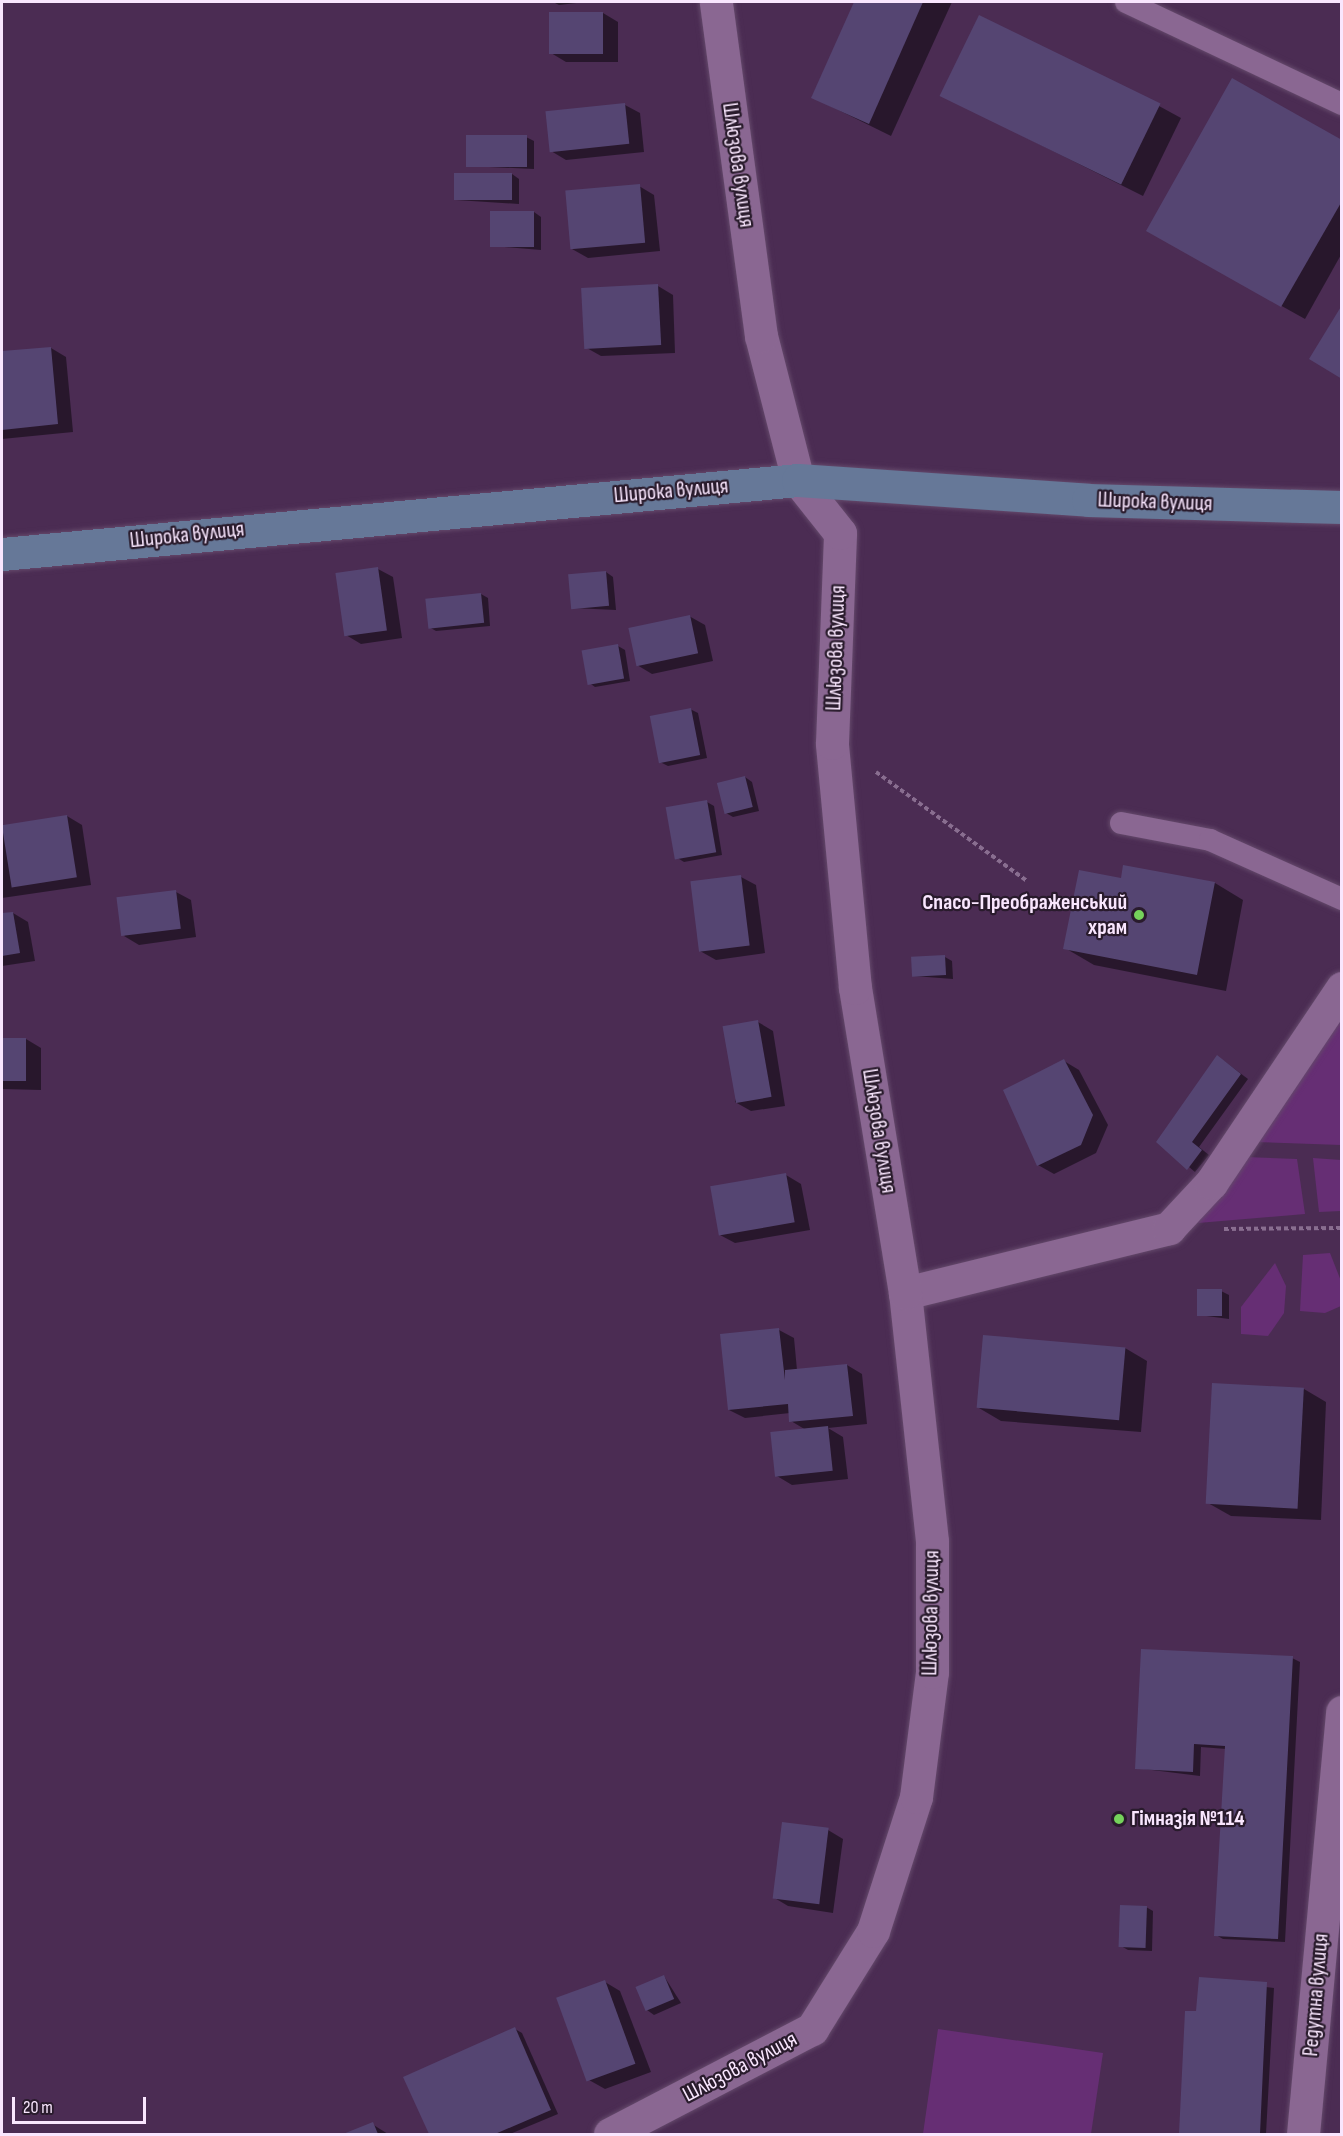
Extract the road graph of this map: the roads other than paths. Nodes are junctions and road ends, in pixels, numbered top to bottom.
1 (716, 2) edge
2 (1126, 2) edge
3 (1341, 104) edge
4 (798, 480) junction
5 (1341, 507) edge
6 (2, 554) edge
7 (1121, 823) dead end
8 (1341, 899) edge
9 (1341, 988) edge
10 (905, 1293) junction
11 (1341, 1712) edge
12 (610, 2134) edge
13 (1304, 2134) edge

1 - 4 street, Шлюзова вулиця
2 - 3 lane
4 - 5 main road, Широка вулиця
4 - 6 main road, Широка вулиця
4 - 10 street, Шлюзова вулиця
7 - 8 lane
9 - 10 street
10 - 12 street, Шлюзова вулиця
11 - 13 street, Редутна вулиця

